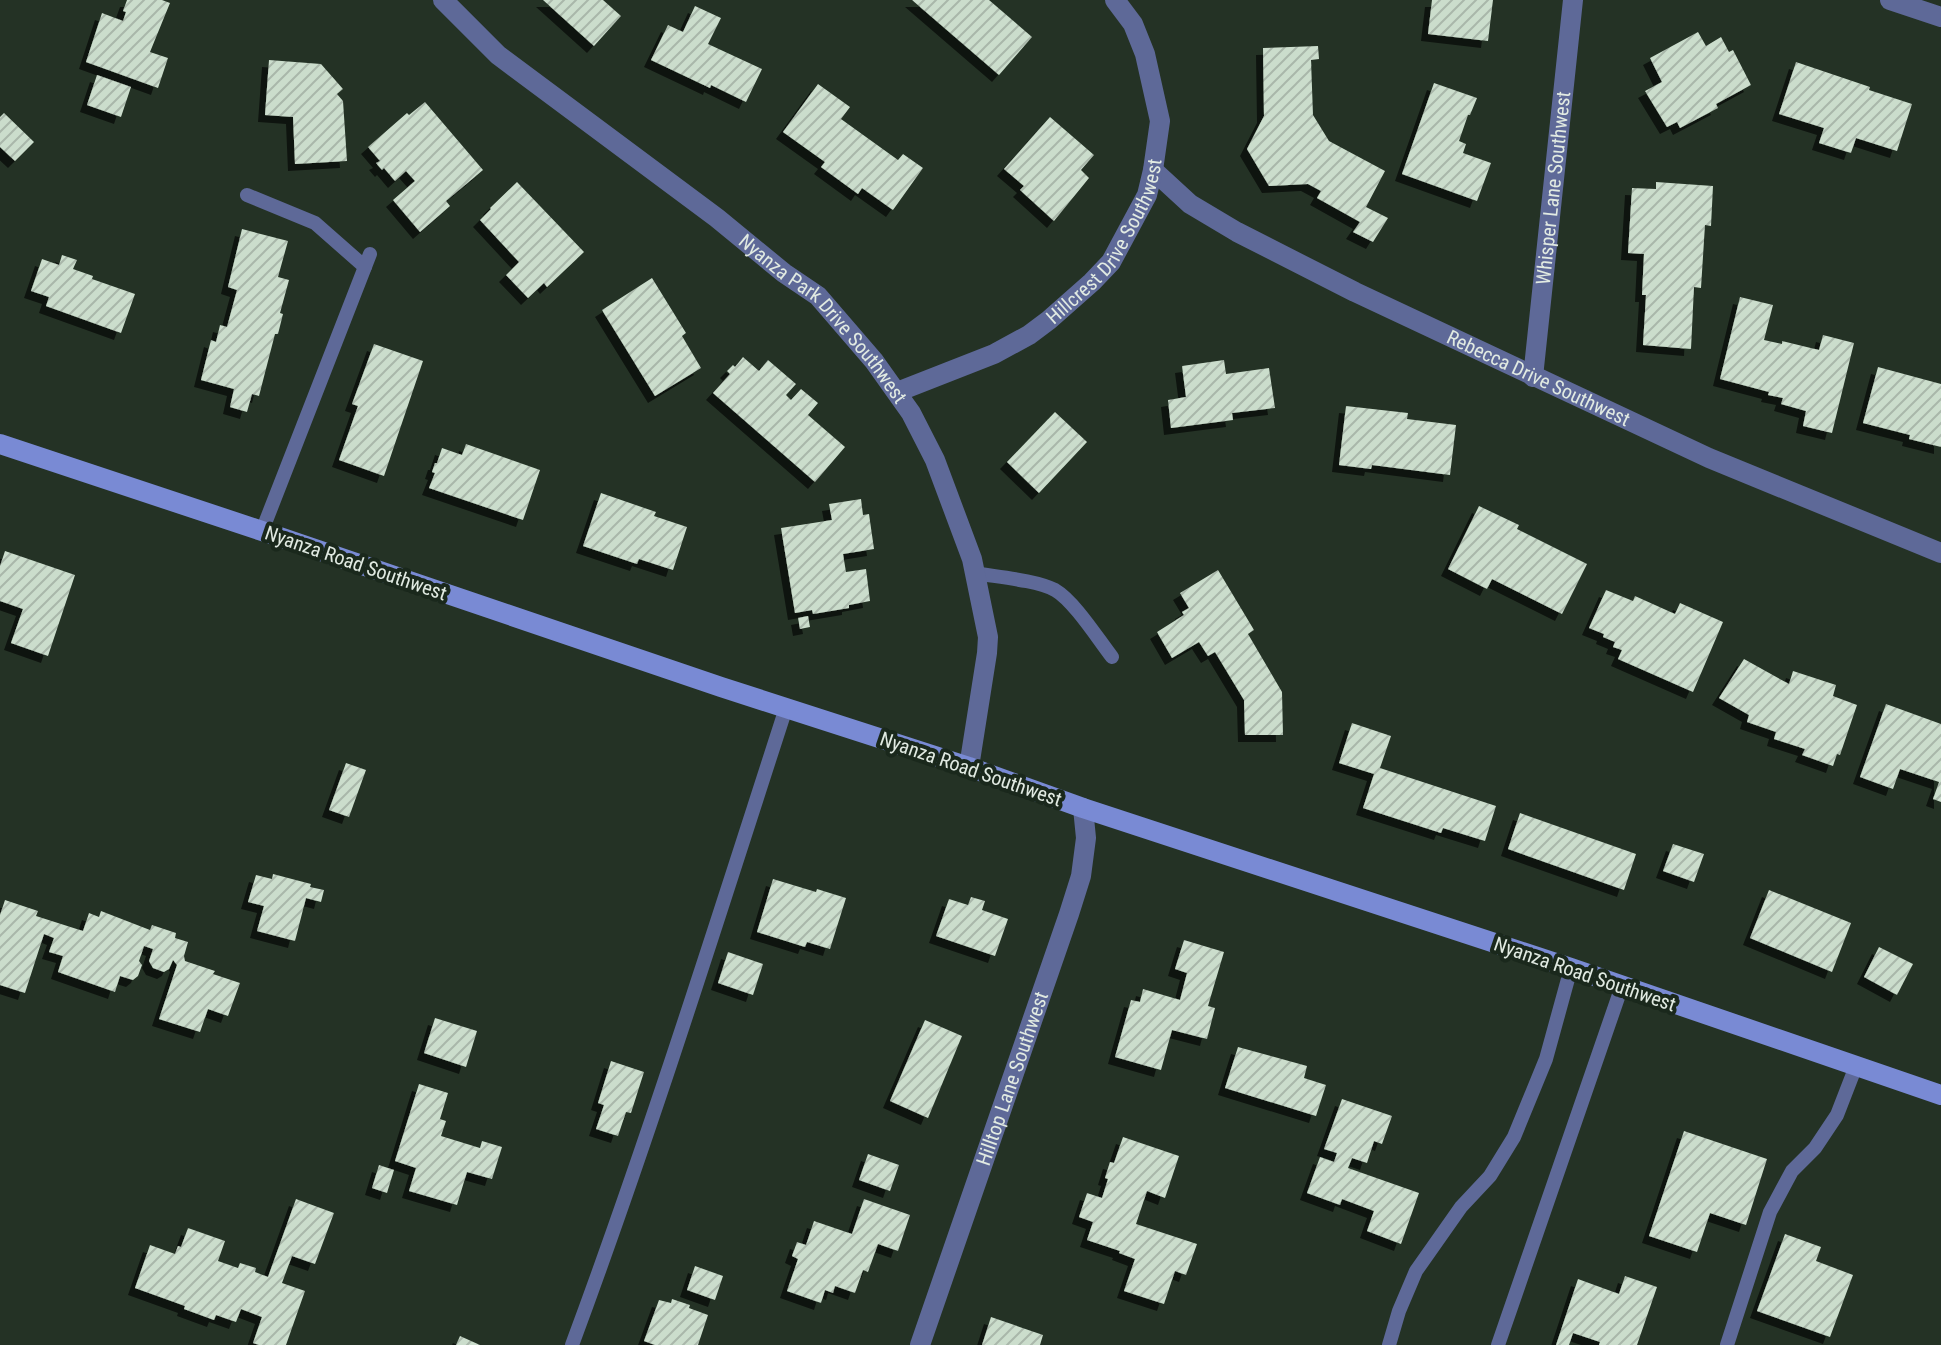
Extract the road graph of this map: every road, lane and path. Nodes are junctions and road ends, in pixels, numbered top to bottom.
1 (443, 0) edge
2 (1115, 0) edge
3 (1573, 0) edge
4 (1890, 0) edge
5 (1941, 17) edge
6 (1153, 170) junction
7 (247, 195) dead end
8 (1533, 377) junction
9 (897, 392) junction
10 (0, 444) edge
11 (262, 531) junction
12 (1941, 553) edge
13 (974, 573) junction
14 (1112, 657) dead end
15 (786, 708) junction
16 (969, 767) junction
17 (1083, 808) junction
18 (1571, 968) junction
19 (1622, 986) junction
20 (1856, 1066) junction
21 (1941, 1095) edge
22 (572, 1345) edge
23 (920, 1345) edge
24 (1389, 1345) edge
25 (1498, 1345) edge
26 (1727, 1345) edge

1 - 9 street, Nyanza Park Drive Southwest
2 - 6 street, Hillcrest Drive Southwest
3 - 8 street, Whisper Lane Southwest
4 - 5 street
6 - 8 street, Rebecca Drive Southwest
6 - 9 street, Hillcrest Drive Southwest
7 - 11 lane
8 - 12 street, Rebecca Drive Southwest
9 - 13 street, Nyanza Park Drive Southwest
10 - 11 street, Nyanza Road Southwest
11 - 15 street, Nyanza Road Southwest
13 - 14 lane
13 - 16 street, Nyanza Park Drive Southwest
15 - 16 street, Nyanza Road Southwest
15 - 22 lane
16 - 17 street, Nyanza Road Southwest
17 - 18 street, Nyanza Road Southwest
17 - 23 street, Hilltop Lane Southwest
18 - 19 street, Nyanza Road Southwest
18 - 24 lane
19 - 20 street, Nyanza Road Southwest
19 - 25 lane
20 - 21 street, Nyanza Road Southwest
20 - 26 lane

